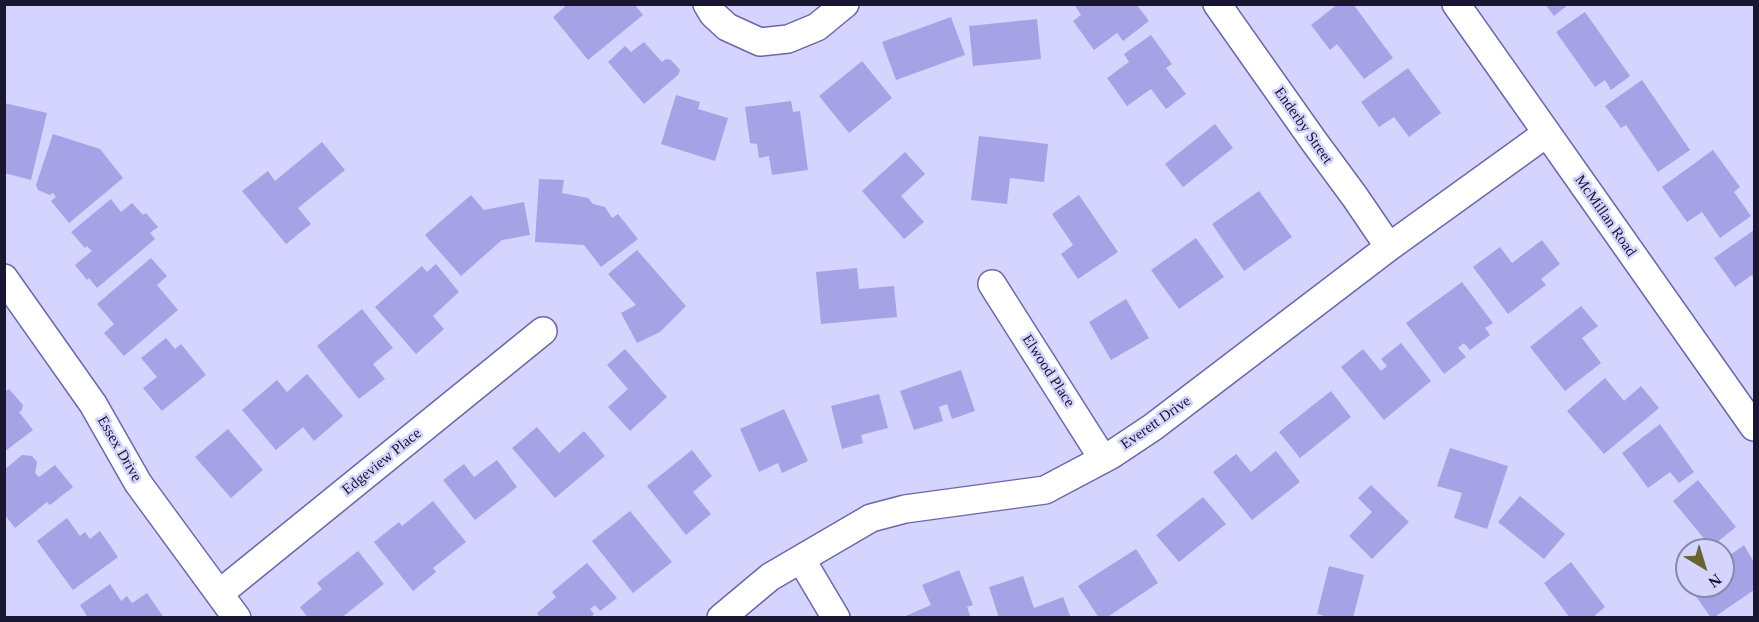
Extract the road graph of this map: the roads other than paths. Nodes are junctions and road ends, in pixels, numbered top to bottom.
1 (707, 4) edge
2 (845, 4) edge
3 (1217, 4) edge
4 (1456, 4) edge
5 (1547, 133) junction
6 (1389, 247) junction
7 (4, 278) edge
8 (992, 284) dead end
9 (543, 331) dead end
10 (1755, 427) edge
11 (1103, 459) junction
12 (801, 559) junction
13 (220, 593) junction
14 (237, 618) edge
15 (721, 618) edge
16 (836, 618) edge

1 - 2 street
3 - 6 street, Enderby Street
4 - 5 street, McMillan Road
5 - 6 street, Everett Drive
5 - 10 street, McMillan Road
6 - 11 street, Everett Drive
7 - 13 street, Essex Drive
8 - 11 street, Elwood Place
9 - 13 street, Edgeview Place
11 - 12 street, Everett Drive
12 - 15 street, Everett Drive
12 - 16 street
13 - 14 street, Essex Drive

